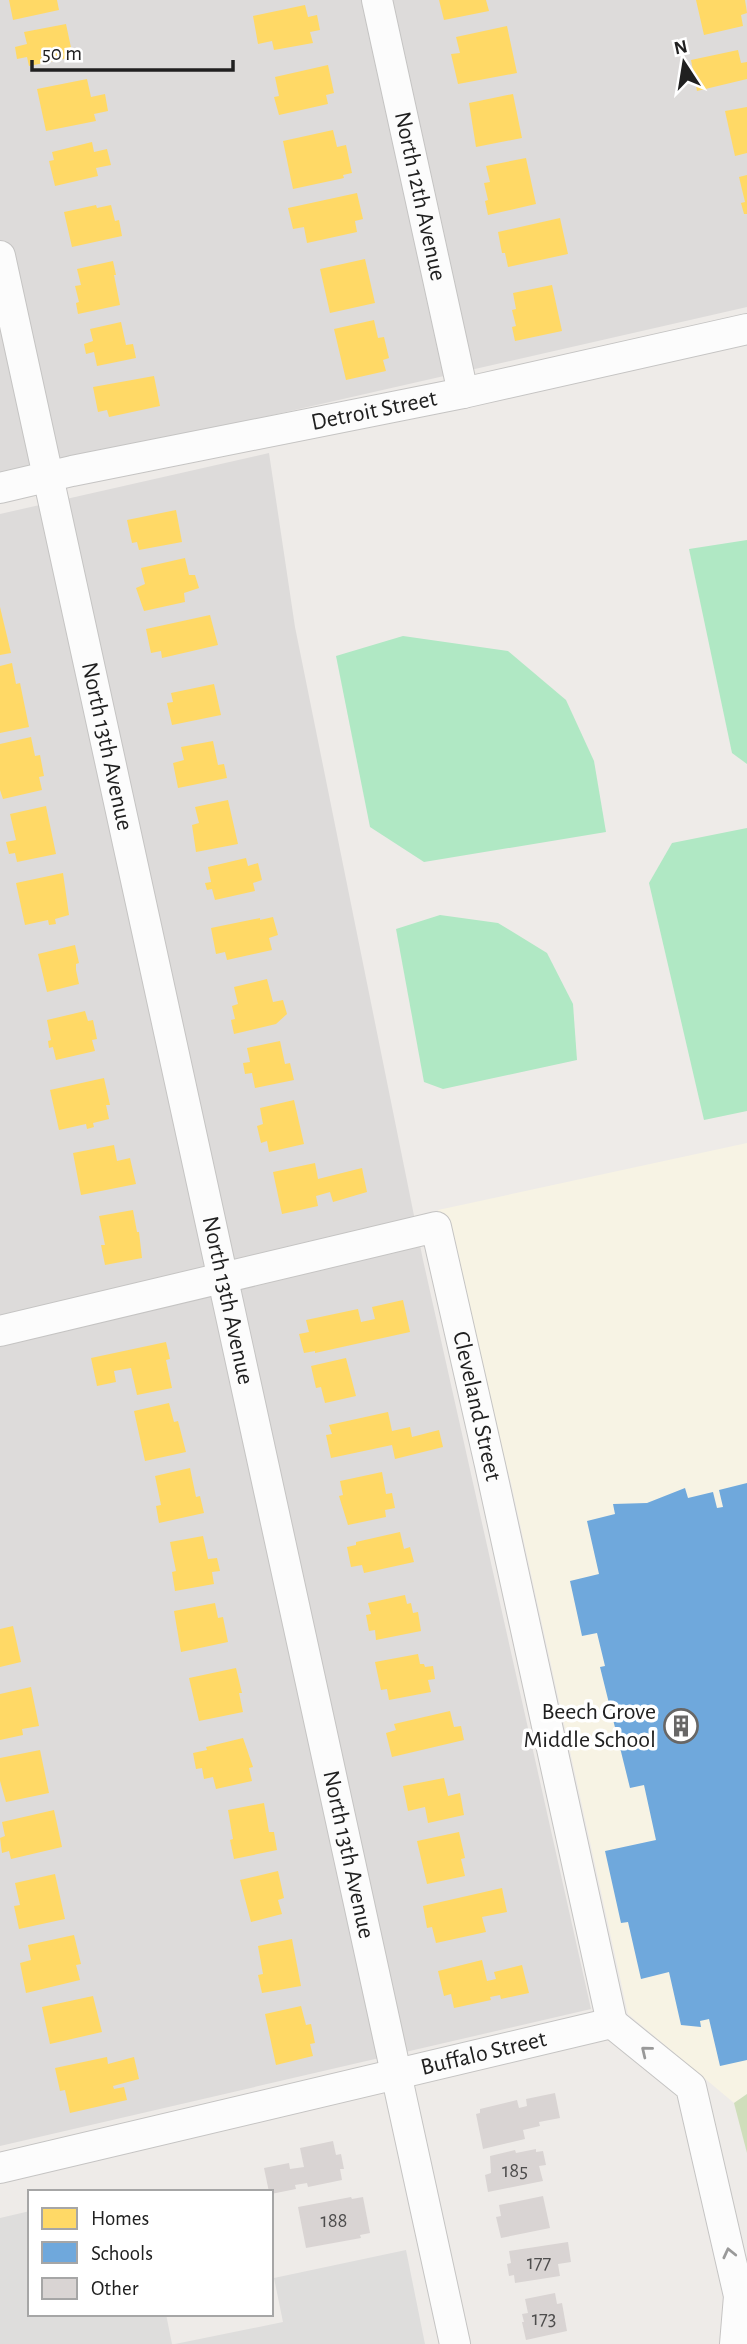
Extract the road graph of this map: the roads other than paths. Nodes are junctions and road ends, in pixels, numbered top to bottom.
1 (377, 0) edge
2 (0, 256) edge
3 (747, 329) edge
4 (463, 393) junction
5 (48, 476) junction
6 (0, 488) edge
7 (223, 1279) junction
8 (0, 1331) edge
9 (612, 2023) junction
10 (396, 2074) junction
11 (2, 2159) edge
12 (455, 2344) edge
13 (735, 2344) edge

1 - 4 street, North 12th Avenue
2 - 5 street, North 13th Avenue
3 - 4 street, Detroit Street
4 - 5 street, Detroit Street
5 - 6 street, Detroit Street
5 - 7 street, North 13th Avenue
7 - 8 street, Cleveland Street
7 - 9 street, Cleveland Street
7 - 10 street, North 13th Avenue
9 - 10 street, Buffalo Street
13 -> 9 street
10 - 11 street, Buffalo Street
10 - 12 street, North 13th Avenue

